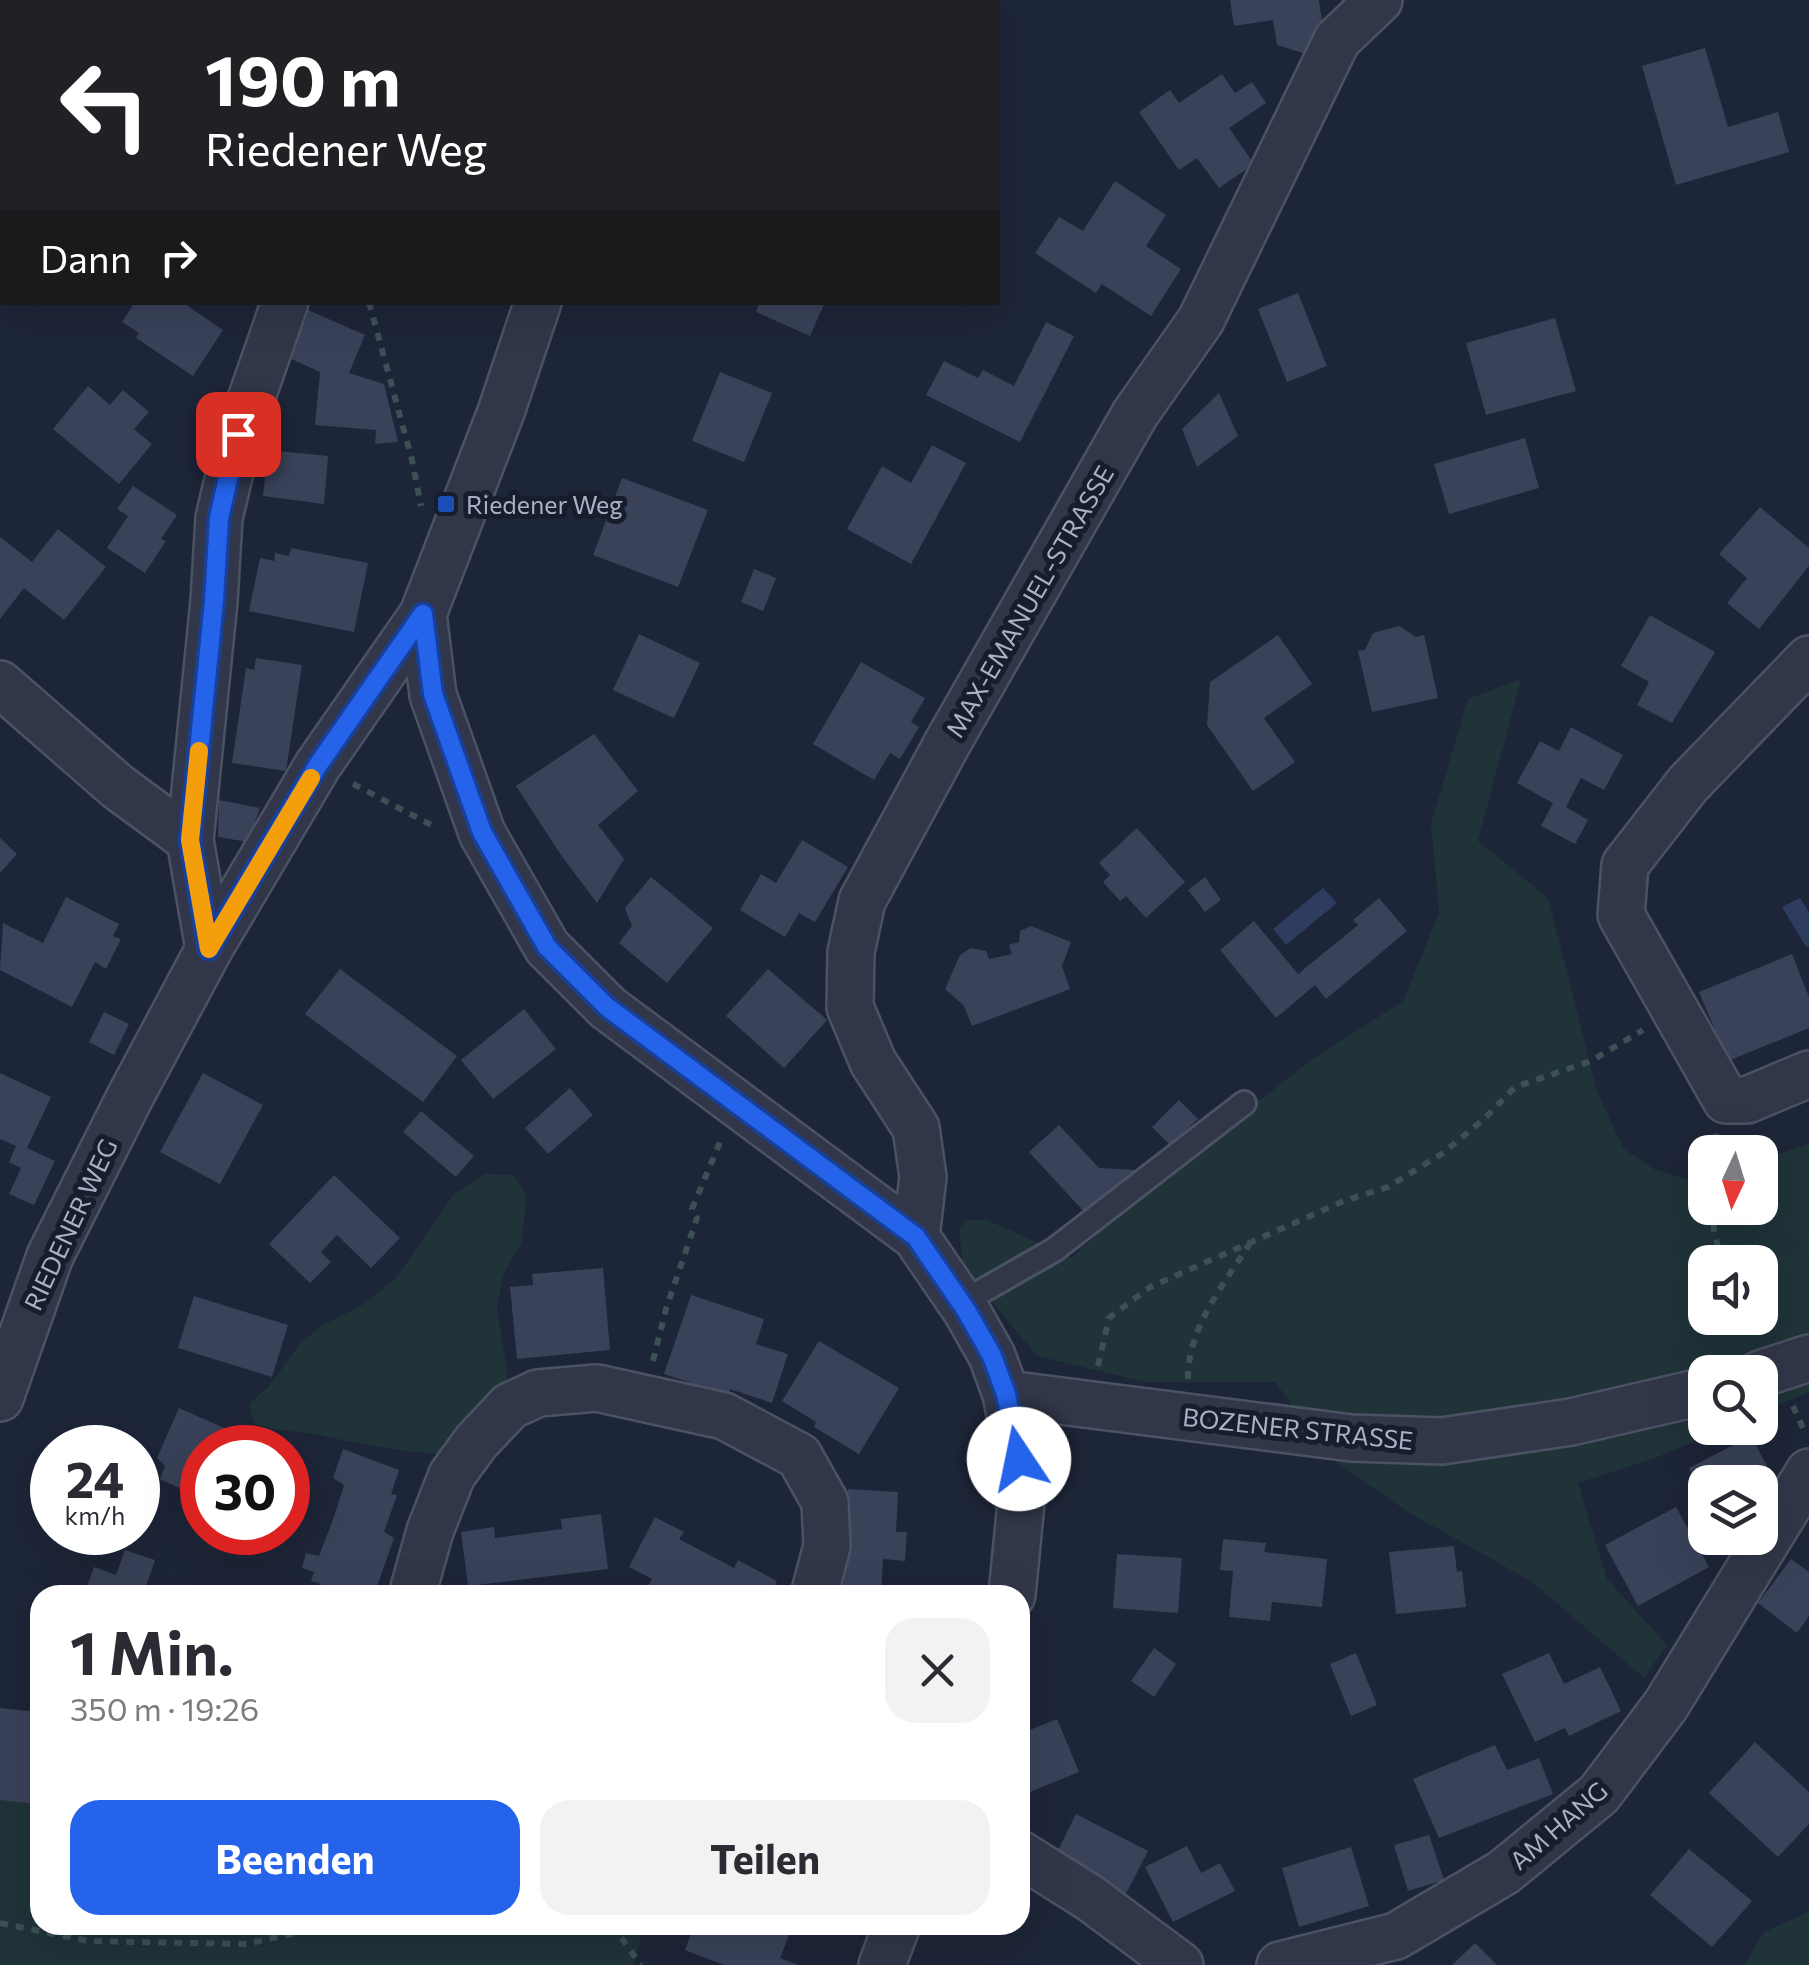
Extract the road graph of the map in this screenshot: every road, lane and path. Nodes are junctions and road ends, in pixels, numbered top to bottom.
1 (1378, 0) edge
2 (284, 305) edge
3 (370, 305) edge
4 (537, 305) edge
5 (422, 512) dead end
6 (423, 614) junction
7 (1809, 659) edge
8 (0, 684) edge
9 (339, 776) dead end
10 (442, 830) dead end
11 (190, 840) junction
12 (209, 949) junction
13 (1675, 1012) junction
14 (1809, 1074) edge
15 (1244, 1103) dead end
16 (721, 1141) dead end
17 (916, 1237) junction
18 (1252, 1241) junction
19 (962, 1302) junction
20 (1809, 1358) edge
21 (1778, 1368) edge
22 (1006, 1394) junction
23 (1688, 1395) edge
24 (644, 1397) junction
25 (0, 1398) edge
26 (1094, 1404) junction
27 (1189, 1417) junction
28 (1809, 1472) edge
29 (418, 1585) edge
30 (816, 1585) edge
31 (1013, 1585) edge
32 (1030, 1860) edge
33 (0, 1923) edge
34 (30, 1929) edge
35 (59, 1935) edge
36 (286, 1935) edge
37 (619, 1935) edge
38 (893, 1935) edge
39 (641, 1965) edge
40 (882, 1965) edge
41 (1180, 1965) edge
42 (1280, 1965) edge

1 - 17 street, MAX-EMANUEL-STRASSE
2 - 11 street
3 - 5 path
4 - 6 street
6 - 12 street, RIEDENER WEG
6 - 17 street
7 - 13 street
8 - 11 street
9 - 10 path
11 - 12 street
12 - 25 street, RIEDENER WEG
13 - 14 street
13 - 18 path
15 - 19 lane
16 - 24 path
17 - 19 street
18 - 26 path
18 - 27 path
19 - 22 street
20 - 21 street
22 - 26 street, BOZENER STRASSE
22 - 31 street
23 - 27 street, BOZENER STRASSE
24 - 29 street
24 - 30 street
26 - 27 street, BOZENER STRASSE
28 - 42 street, AM HANG
32 - 41 street
33 - 34 path
35 - 36 path
37 - 39 path
38 - 40 street

